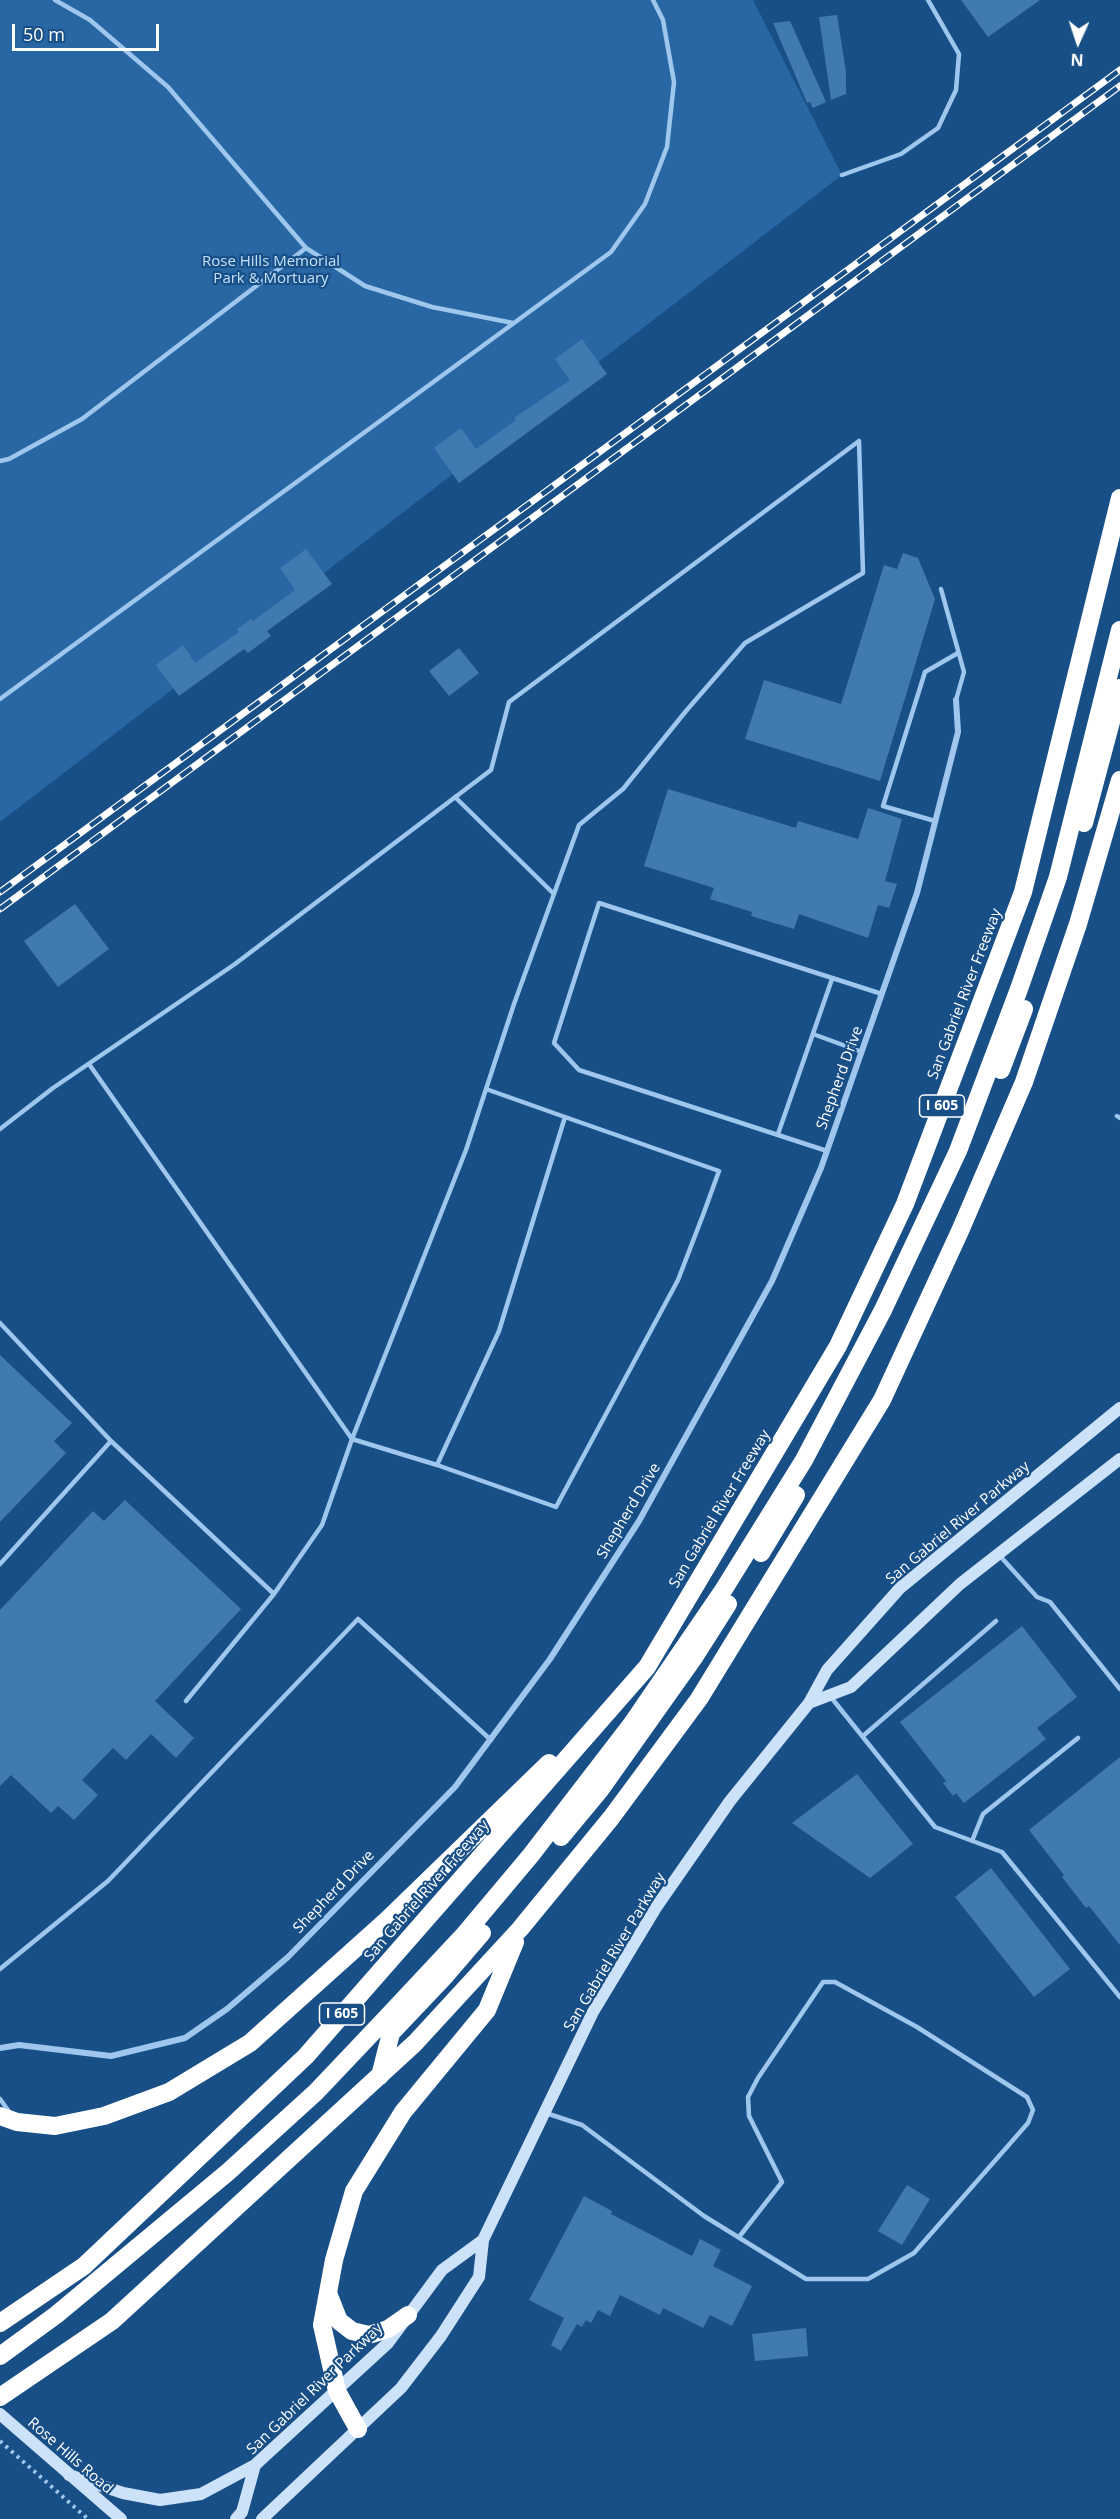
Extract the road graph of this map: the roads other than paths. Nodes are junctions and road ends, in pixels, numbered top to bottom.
1 (55, 0) edge
2 (653, 0) edge
3 (928, 0) edge
4 (842, 175) dead end
5 (306, 248) junction
6 (513, 323) junction
7 (0, 461) edge
8 (1120, 498) edge
9 (941, 589) dead end
10 (1120, 630) edge
11 (958, 653) junction
12 (1120, 688) edge
13 (0, 699) edge
14 (956, 700) joint
15 (1120, 780) edge
16 (456, 797) junction
17 (935, 821) junction
18 (554, 894) junction
19 (832, 979) junction
20 (882, 994) junction
21 (813, 1034) junction
22 (862, 1052) junction
23 (89, 1064) junction
24 (486, 1089) junction
25 (565, 1117) junction
26 (0, 1129) edge
27 (778, 1134) junction
28 (827, 1151) junction
29 (0, 1323) edge
30 (1120, 1408) edge
31 (352, 1439) junction
32 (111, 1441) junction
33 (1120, 1459) edge
34 (437, 1464) junction
35 (999, 1554) junction
36 (0, 1564) edge
37 (274, 1594) junction
38 (996, 1621) dead end
39 (647, 1667) junction
40 (1120, 1689) edge
41 (830, 1696) junction
42 (186, 1701) dead end
43 (809, 1703) junction
44 (862, 1736) junction
45 (1078, 1738) dead end
46 (491, 1740) junction
47 (972, 1841) junction
48 (520, 1929) junction
49 (0, 1969) edge
50 (1120, 1997) edge
51 (0, 2048) edge
52 (379, 2077) junction
53 (0, 2099) edge
54 (544, 2112) junction
55 (8, 2119) edge
56 (739, 2237) junction
57 (483, 2240) junction
58 (328, 2292) junction
59 (408, 2315) junction
60 (0, 2323) edge
61 (0, 2356) edge
62 (338, 2391) junction
63 (0, 2397) edge
64 (0, 2414) edge
65 (358, 2429) junction
66 (255, 2465) junction
67 (69, 2475) junction
68 (121, 2519) edge
69 (236, 2519) edge
70 (262, 2519) edge

1 - 5 lane
2 - 6 lane
3 - 4 lane
5 - 6 lane
5 - 7 lane
6 - 13 lane
8 - 39 highway, San Gabriel River Freeway / I 605
9 - 11 lane
10 - 61 highway
11 - 14 lane
11 - 17 lane
12 - 52 highway
14 - 17 street, Shepherd Drive
15 - 48 highway
16 - 18 lane
16 - 18 lane
16 - 23 lane
17 - 20 street, Shepherd Drive
18 - 24 lane
19 - 20 lane
19 - 21 lane
19 - 27 lane
20 - 22 street, Shepherd Drive
21 - 22 lane
21 - 27 lane
22 - 28 street, Shepherd Drive
23 - 26 lane
23 - 31 lane
24 - 25 lane
24 - 31 lane
25 - 34 lane
25 - 34 lane
27 - 28 lane
28 - 46 street, Shepherd Drive
29 - 32 lane
30 - 43 main road, San Gabriel River Parkway
31 - 34 lane
31 - 37 lane
32 - 36 lane
32 - 37 lane
33 - 35 main road
35 - 40 lane
35 - 41 main road
37 - 42 lane
38 - 44 lane
39 - 55 highway
39 - 60 highway, San Gabriel River Freeway / I 605
41 - 43 main road
41 - 44 lane
43 - 54 main road, San Gabriel River Parkway
44 - 47 lane
45 - 47 lane
46 - 49 lane
46 - 51 street, Shepherd Drive
47 - 50 lane
48 - 52 highway
48 - 58 highway
52 - 63 highway
53 - 55 lane
54 - 56 lane
54 - 57 main road, San Gabriel River Parkway
56 - 56 lane
57 - 59 main road, San Gabriel River Parkway
57 - 65 main road, San Gabriel River Parkway
58 - 59 highway
58 - 62 highway
59 - 62 main road, San Gabriel River Parkway
62 - 65 highway
62 - 66 main road, San Gabriel River Parkway
64 - 67 main road, Rose Hills Road
65 - 70 main road, San Gabriel River Parkway
66 - 67 main road
66 - 69 main road, San Gabriel River Parkway
67 - 68 main road, Rose Hills Road

